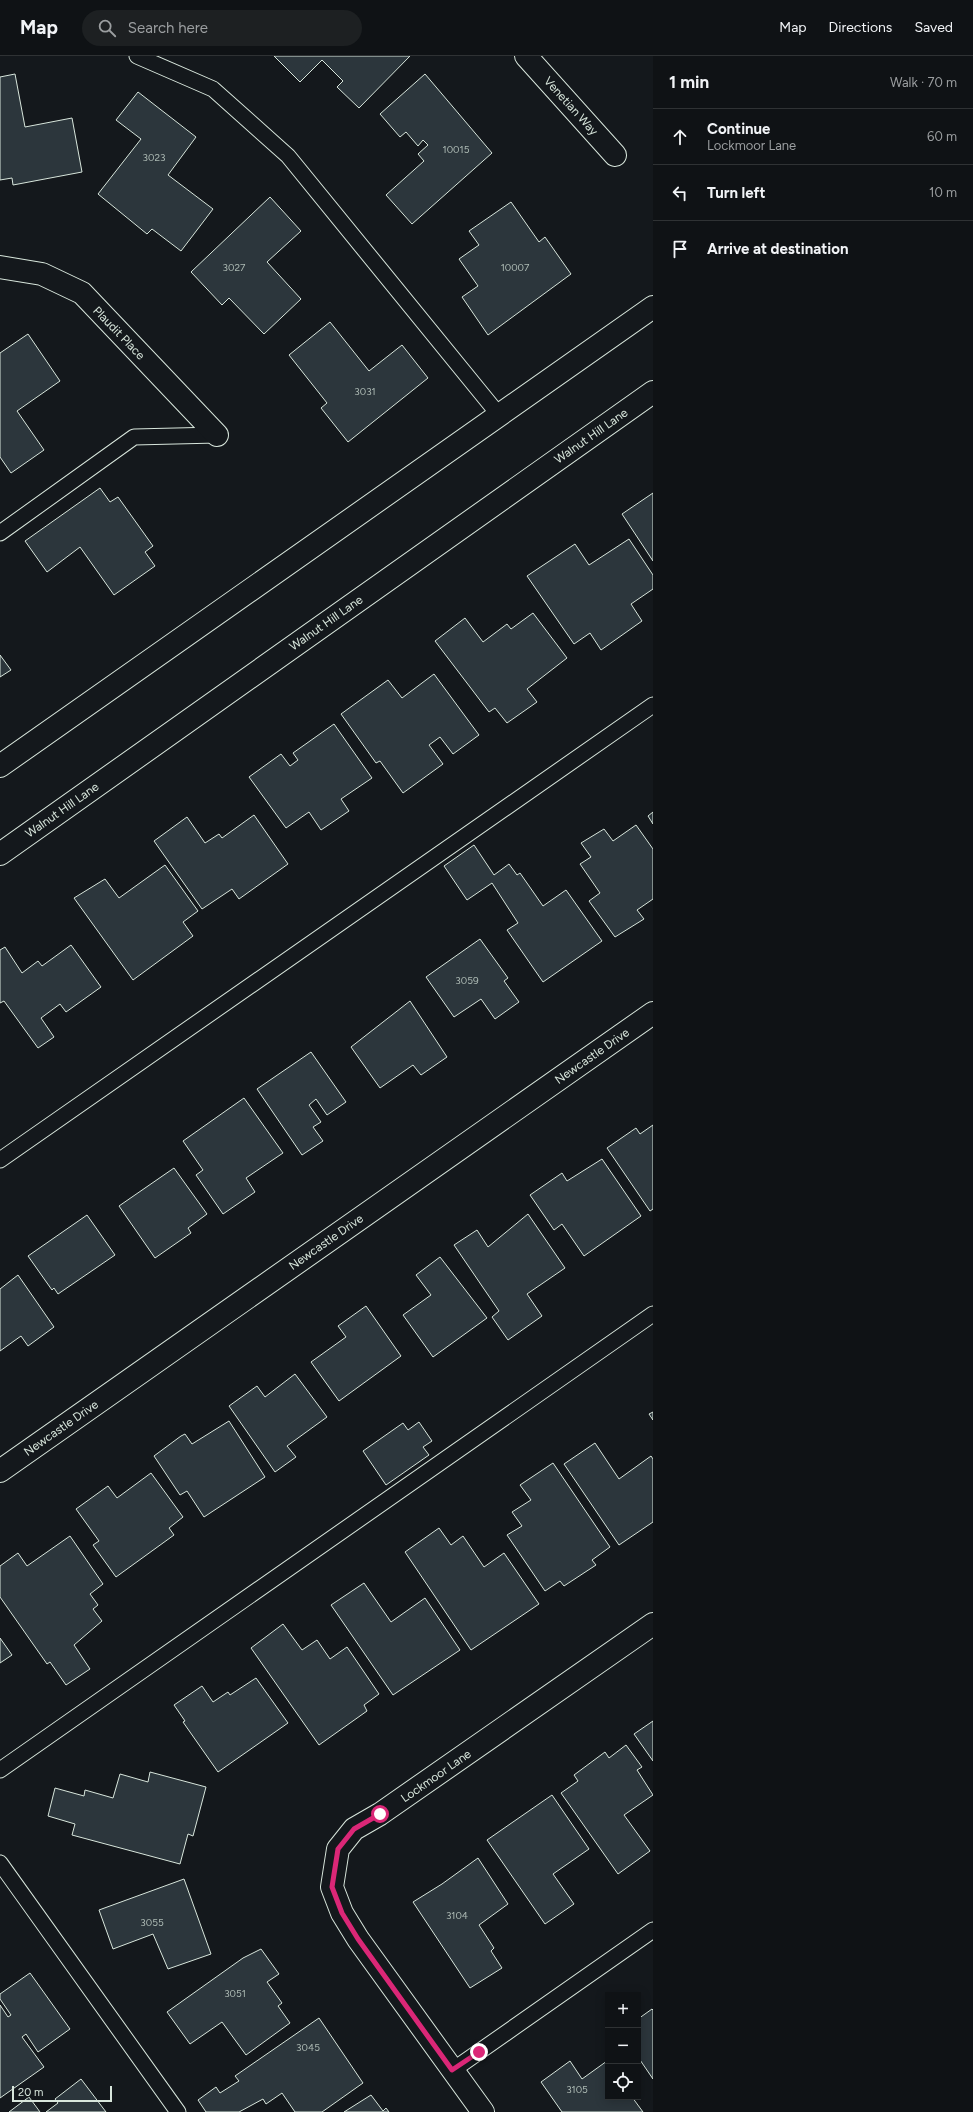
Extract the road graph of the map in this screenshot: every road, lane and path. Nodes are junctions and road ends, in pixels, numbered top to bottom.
1 (138, 56) edge
2 (526, 56) edge
3 (615, 155) dead end
4 (0, 267) edge
5 (653, 307) edge
6 (653, 392) edge
7 (499, 415) junction
8 (217, 435) joint
9 (0, 532) edge
10 (653, 704) edge
11 (0, 766) edge
12 (0, 854) edge
13 (653, 1013) edge
14 (0, 1160) edge
15 (653, 1314) edge
16 (0, 1471) edge
17 (653, 1624) edge
18 (0, 1770) edge
19 (0, 1863) edge
20 (653, 1930) edge
21 (452, 2070) junction
22 (178, 2112) edge
23 (483, 2112) edge

1 - 7 lane
2 - 3 street, Venetian Way
4 - 8 street, Plaudit Place
5 - 7 street
6 - 12 street, Walnut Hill Lane
7 - 11 street
8 - 9 lane
10 - 14 lane
13 - 16 street, Newcastle Drive
15 - 18 lane
17 - 21 street, Lockmoor Lane
19 - 22 lane
20 - 21 lane
21 - 23 street, Lockmoor Lane

